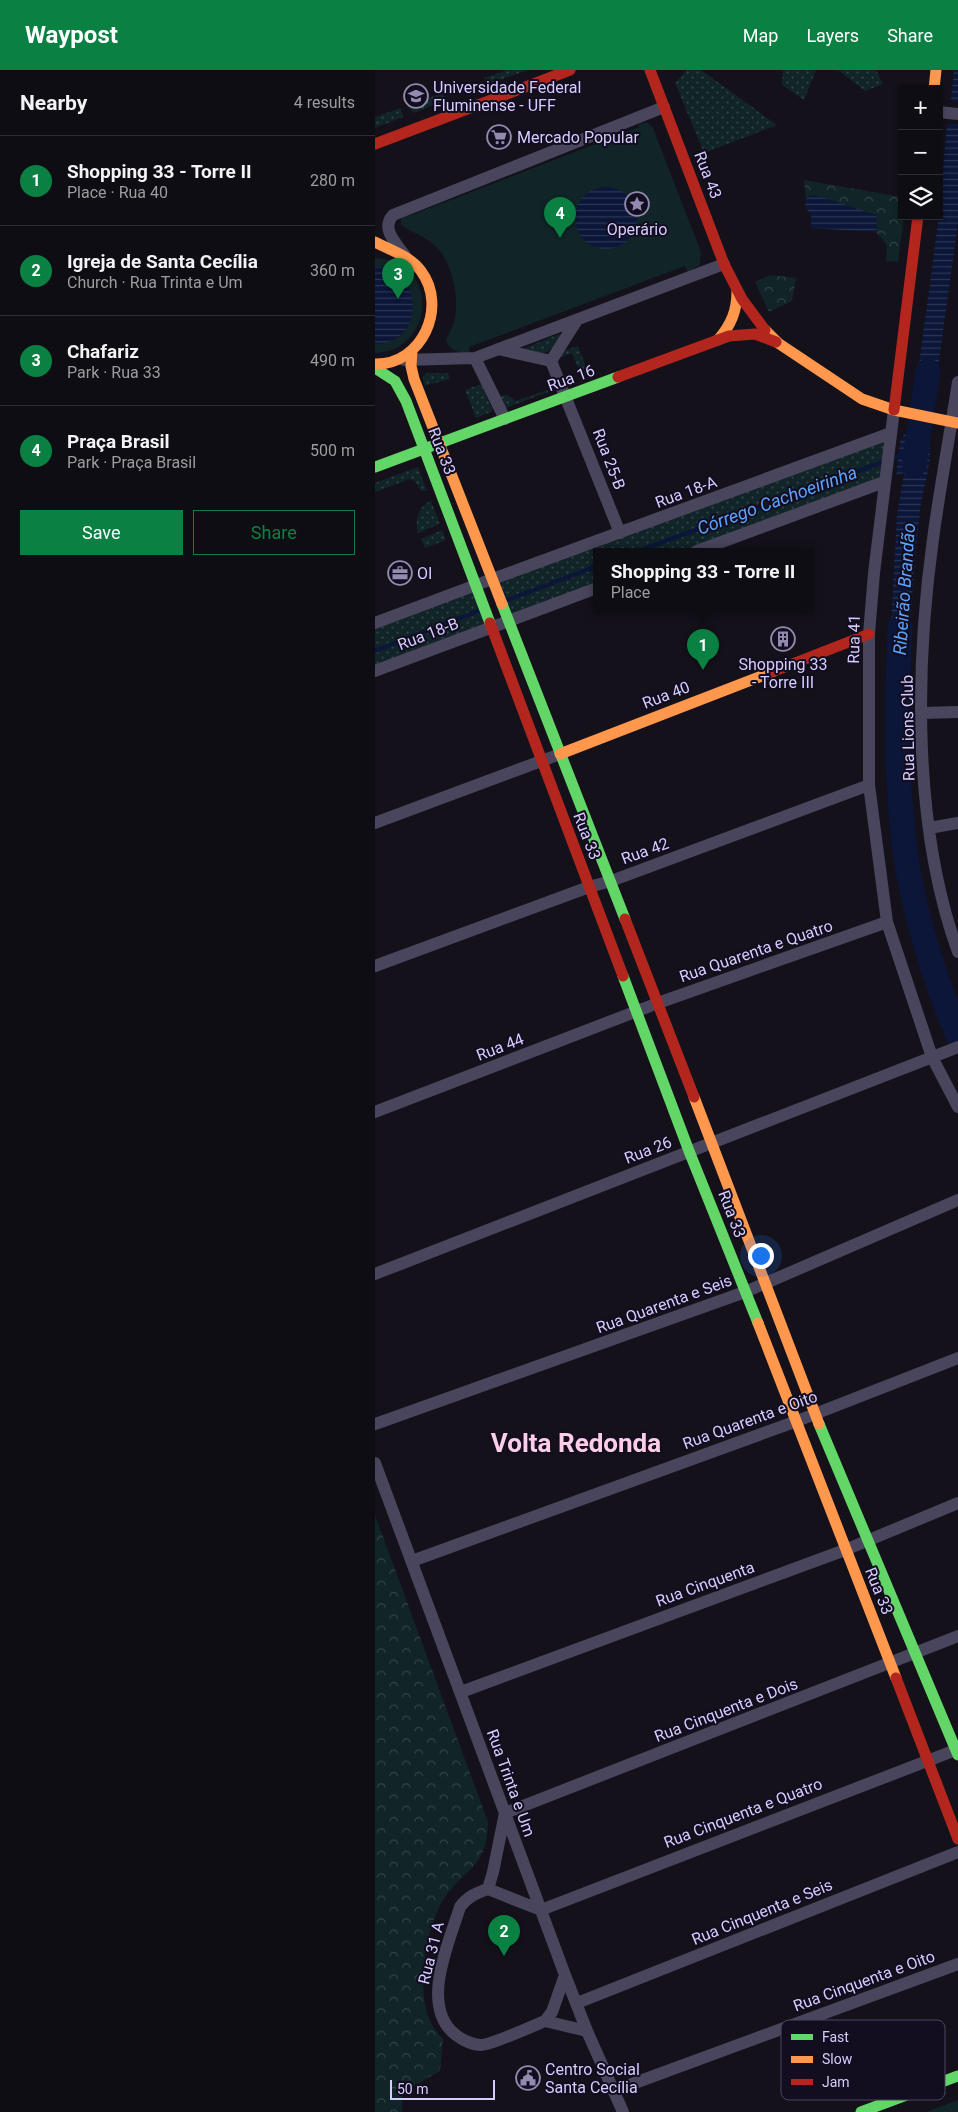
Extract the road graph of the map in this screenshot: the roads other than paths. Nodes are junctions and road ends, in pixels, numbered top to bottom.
1 (570, 70) edge
2 (650, 70) edge
3 (936, 70) edge
4 (934, 85) edge
5 (664, 107) junction
6 (943, 112) edge
7 (958, 114) edge
8 (375, 144) edge
9 (918, 220) edge
10 (375, 242) edge
11 (375, 250) edge
12 (390, 251) junction
13 (407, 258) junction
14 (724, 264) junction
15 (737, 291) junction
16 (577, 320) junction
17 (717, 340) junction
18 (778, 343) junction
19 (497, 349) junction
20 (412, 356) junction
21 (475, 358) junction
22 (397, 360) joint
23 (551, 361) junction
24 (375, 364) edge
25 (375, 368) edge
26 (958, 382) edge
27 (567, 397) junction
28 (895, 411) junction
29 (505, 419) junction
30 (952, 422) edge
31 (891, 434) junction
32 (439, 443) junction
33 (424, 448) junction
34 (375, 467) edge
35 (885, 480) junction
36 (620, 533) junction
37 (705, 548) edge
38 (493, 581) junction
39 (477, 587) junction
40 (593, 589) edge
41 (507, 619) junction
42 (375, 624) edge
43 (491, 625) junction
44 (869, 634) junction
45 (375, 672) edge
46 (958, 712) edge
47 (922, 713) junction
48 (560, 754) junction
49 (542, 761) junction
50 (869, 785) junction
51 (375, 823) edge
52 (958, 823) edge
53 (929, 828) junction
54 (611, 881) junction
55 (589, 887) junction
56 (887, 922) junction
57 (958, 952) edge
58 (375, 966) edge
59 (658, 1003) junction
60 (637, 1012) junction
61 (958, 1047) edge
62 (932, 1057) junction
63 (958, 1108) edge
64 (375, 1112) edge
65 (712, 1143) junction
66 (689, 1151) junction
67 (958, 1200) edge
68 (375, 1274) edge
69 (765, 1284) junction
70 (745, 1292) junction
71 (958, 1358) edge
72 (815, 1414) junction
73 (797, 1421) junction
74 (375, 1424) edge
75 (375, 1463) edge
76 (958, 1504) edge
77 (867, 1541) junction
78 (845, 1550) junction
79 (412, 1561) junction
80 (958, 1636) edge
81 (915, 1652) junction
82 (890, 1663) junction
83 (461, 1692) junction
84 (957, 1751) edge
85 (928, 1759) junction
86 (505, 1813) junction
87 (958, 1839) edge
88 (958, 1852) edge
89 (488, 1889) junction
90 (541, 1910) junction
91 (958, 1964) edge
92 (565, 1975) junction
93 (577, 2003) junction
94 (806, 2020) edge
95 (545, 2021) junction
96 (781, 2029) edge
97 (587, 2031) junction
98 (958, 2076) edge
99 (945, 2081) edge
100 (613, 2091) junction
101 (899, 2100) edge
102 (875, 2110) edge
103 (623, 2112) edge
104 (861, 2112) edge

1 - 8 street
2 - 5 street, Rua 43
3 - 4 street
5 - 13 street
5 - 14 street, Rua 43
6 - 7 street
9 - 28 street, Rua 41
10 - 12 street
11 - 12 street
12 - 13 street
13 - 20 street
14 - 15 street, Rua 43
14 - 16 street
15 - 17 street
15 - 18 street, Rua 43
16 - 19 street
16 - 23 street
17 - 18 street, Rua 16
17 - 27 street, Rua 16
18 - 28 street, Rua 43
19 - 21 street
19 - 23 street
20 - 21 street
20 - 22 street
20 - 32 street, Rua 33
21 - 29 street
22 - 24 street
23 - 27 street, Rua 25-B
25 - 33 street, Rua 33
26 - 30 street, Rua Lions Club
27 - 29 street, Rua 16
27 - 36 street, Rua 25-B
28 - 30 street, Rua 43
28 - 31 street, Rua 41
29 - 32 street, Rua 16
30 - 47 street, Rua Lions Club
31 - 35 street, Rua 41
31 - 36 street, Rua 18-A
32 - 33 street, Rua 16
32 - 38 street, Rua 33
33 - 34 street, Rua 16
33 - 39 street, Rua 33
35 - 37 street
35 - 44 street, Rua 41
36 - 38 street, Rua 18-A
38 - 39 street, Rua 18-A
38 - 41 street, Rua 33
39 - 42 street
39 - 43 street, Rua 33
40 - 41 street, Rua 18-B
41 - 43 street, Rua 18-B
41 - 48 street, Rua 33
43 - 45 street, Rua 18-B
43 - 49 street, Rua 33
44 - 48 street, Rua 40
44 - 50 street, Rua 41
46 - 47 street
47 - 53 street, Rua Lions Club
48 - 49 street
48 - 54 street, Rua 33
49 - 51 street
49 - 55 street, Rua 33
50 - 54 street, Rua 42
50 - 56 street, Rua 41
52 - 53 street
53 - 57 street, Rua Lions Club
54 - 55 street, Rua 42
54 - 59 street, Rua 33
55 - 58 street, Rua 42
55 - 60 street, Rua 33
56 - 59 street, Rua Quarenta e Quatro
56 - 62 street, Rua 41
59 - 60 street, Rua Quarenta e Quatro
59 - 65 street, Rua 33
60 - 64 street, Rua 44
60 - 66 street, Rua 33
61 - 62 street, Rua 26
62 - 63 street, Rua 41
62 - 65 street, Rua 26
65 - 66 street, Rua 26
65 - 69 street, Rua 33
66 - 68 street, Rua 26
66 - 70 street, Rua 33
67 - 69 street, Rua Quarenta e Seis
69 - 70 street, Rua Quarenta e Seis
69 - 72 street, Rua 33
70 - 73 street, Rua 33
70 - 74 street, Rua Quarenta e Seis
71 - 72 street, Rua Quarenta e Oito
72 - 73 street, Rua Quarenta e Oito
72 - 77 street, Rua 33
73 - 78 street, Rua 33
73 - 79 street, Rua Quarenta e Oito
75 - 79 street, Rua Trinta e Um
76 - 77 street, Rua Cinquenta
77 - 78 street, Rua Cinquenta
77 - 81 street, Rua 33
78 - 82 street, Rua 33
78 - 83 street, Rua Cinquenta
79 - 83 street, Rua Trinta e Um
80 - 81 street, Rua Cinquenta e Dois
81 - 82 street, Rua Cinquenta e Dois
81 - 84 street, Rua 33
82 - 85 street, Rua 33
82 - 86 street, Rua Cinquenta e Dois
83 - 86 street, Rua Trinta e Um
84 - 85 street, Rua Cinquenta e Quatro
85 - 87 street, Rua 33
85 - 90 street, Rua Cinquenta e Quatro
86 - 89 street
86 - 90 street, Rua Trinta e Um
88 - 93 street, Rua Cinquenta e Seis
89 - 90 street
89 - 95 street, Rua 31 A
90 - 92 street, Rua Trinta e Um
91 - 94 street, Rua Cinquenta e Oito
92 - 93 street, Rua Trinta e Um
92 - 95 street
93 - 97 street, Rua Trinta e Um
95 - 97 street
96 - 100 street, Rua Cinquenta e Oito
97 - 100 street, Rua Trinta e Um
98 - 99 street
100 - 103 street, Rua Trinta e Um
101 - 102 street
102 - 104 street

